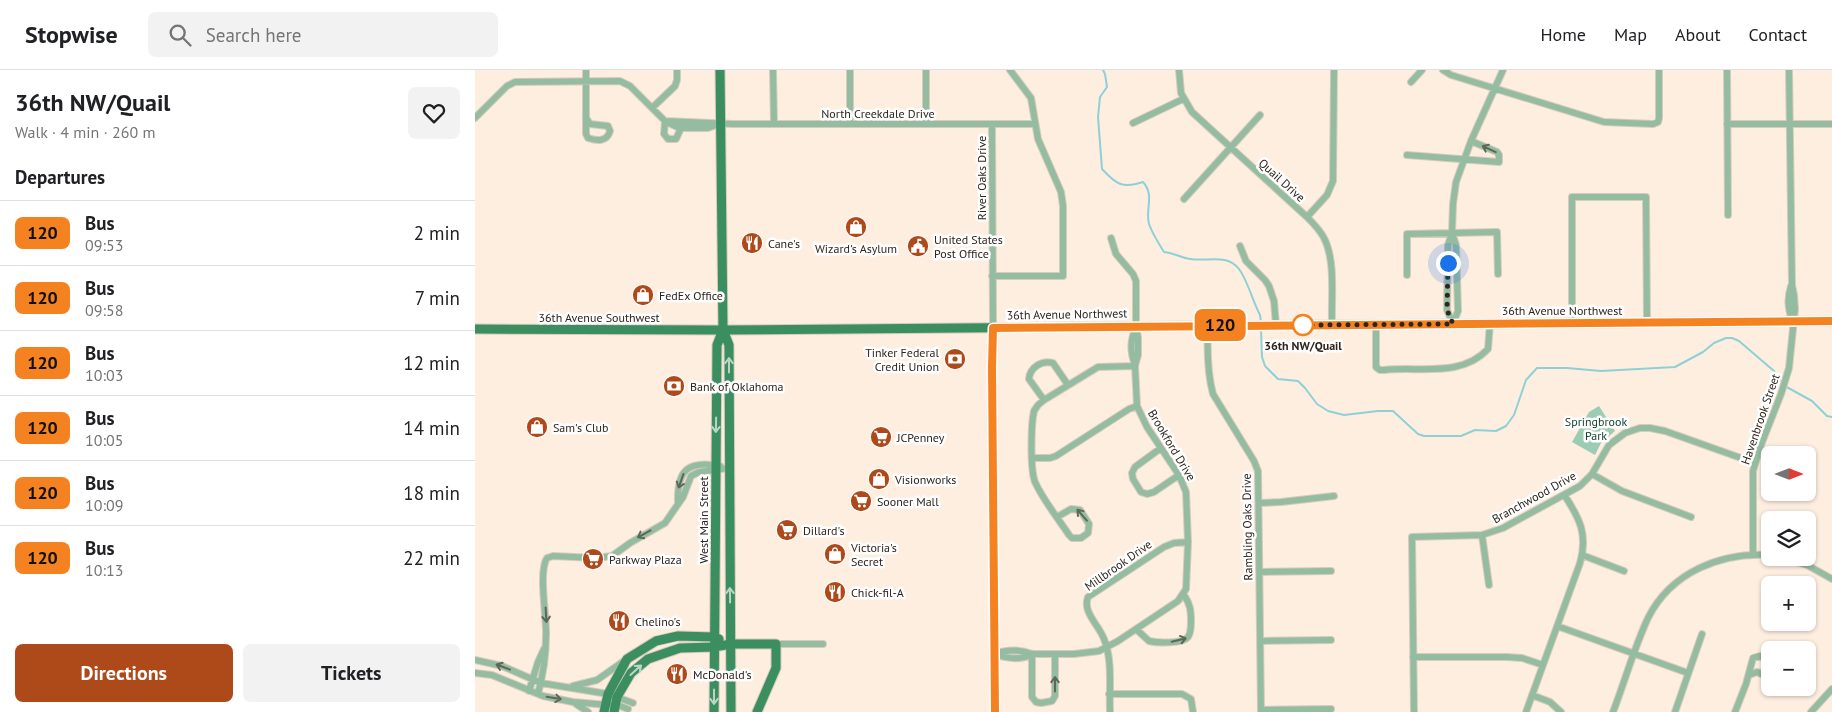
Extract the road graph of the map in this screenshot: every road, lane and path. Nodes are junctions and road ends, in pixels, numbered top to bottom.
1 (586, 70) edge
2 (677, 70) edge
3 (720, 70) edge
4 (773, 70) edge
5 (850, 70) edge
6 (926, 70) edge
7 (1010, 70) edge
8 (1179, 70) edge
9 (1334, 70) edge
10 (1422, 70) edge
11 (1443, 70) edge
12 (1503, 70) edge
13 (1659, 70) edge
14 (1727, 70) edge
15 (1789, 70) edge
16 (586, 81) junction
17 (1411, 82) dead end
18 (1495, 88) junction
19 (1183, 99) junction
20 (652, 108) junction
21 (1260, 115) dead end
22 (475, 118) edge
23 (586, 118) junction
24 (665, 121) junction
25 (1133, 123) dead end
26 (720, 124) junction
27 (774, 124) junction
28 (850, 124) junction
29 (926, 124) junction
30 (992, 124) junction
31 (1035, 124) junction
32 (1727, 124) junction
33 (1790, 124) junction
34 (1832, 124) edge
35 (681, 128) junction
36 (1471, 141) junction
37 (1230, 148) junction
38 (1407, 156) dead end
39 (1463, 159) junction
40 (1184, 199) dead end
41 (1728, 215) dead end
42 (1307, 217) junction
43 (1452, 233) junction
44 (1111, 238) dead end
45 (1240, 246) dead end
46 (1498, 274) dead end
47 (1407, 275) dead end
48 (992, 276) junction
49 (1793, 321) junction
50 (1832, 321) edge
51 (1647, 322) junction
52 (1490, 323) junction
53 (1572, 323) junction
54 (1332, 324) junction
55 (1377, 324) junction
56 (1453, 324) junction
57 (1208, 325) junction
58 (1271, 325) junction
59 (1136, 326) junction
60 (993, 328) junction
61 (475, 329) edge
62 (723, 330) junction
63 (1135, 366) junction
64 (1068, 385) junction
65 (1044, 400) junction
66 (1137, 406) junction
67 (1161, 448) junction
68 (1032, 458) junction
69 (1755, 462) junction
70 (715, 468) junction
71 (729, 468) junction
72 (1592, 474) junction
73 (1179, 475) junction
74 (1333, 496) dead end
75 (1565, 496) junction
76 (1259, 503) junction
77 (1057, 517) junction
78 (1691, 517) dead end
79 (1482, 535) junction
80 (1188, 542) junction
81 (1753, 555) junction
82 (1761, 555) edge
83 (1582, 556) junction
84 (1809, 566) edge
85 (1331, 571) dead end
86 (1624, 571) dead end
87 (1260, 572) junction
88 (1832, 579) edge
89 (1489, 585) dead end
90 (1184, 594) junction
91 (1557, 626) junction
92 (1135, 629) junction
93 (1702, 634) dead end
94 (714, 636) junction
95 (1331, 640) dead end
96 (1261, 641) junction
97 (731, 644) junction
98 (777, 644) junction
99 (823, 644) dead end
100 (714, 647) junction
101 (1107, 647) junction
102 (545, 648) junction
103 (1634, 653) junction
104 (993, 654) junction
105 (1032, 654) junction
106 (1055, 654) junction
107 (1413, 657) junction
108 (1761, 657) edge
109 (627, 658) junction
110 (475, 660) edge
111 (1543, 665) junction
112 (475, 673) edge
113 (1689, 673) junction
114 (1761, 674) edge
115 (1749, 675) junction
116 (532, 680) junction
117 (541, 684) junction
118 (564, 687) junction
119 (1832, 689) edge
120 (529, 691) junction
121 (538, 694) junction
122 (1109, 694) junction
123 (1533, 696) junction
124 (573, 702) junction
125 (613, 702) edge
126 (631, 706) dead end
127 (605, 708) edge
128 (1331, 709) dead end
129 (1261, 711) edge
130 (589, 712) edge
131 (714, 712) edge
132 (731, 712) edge
133 (757, 712) edge
134 (995, 712) edge
135 (1110, 712) edge
136 (1193, 712) edge
137 (1414, 712) edge
138 (1526, 712) edge
139 (1561, 712) edge
140 (1613, 712) edge
141 (1675, 712) edge
142 (1735, 712) edge
143 (1811, 712) edge

1 - 16 street
2 - 20 street
3 - 26 main road, West Main Street
4 - 27 street
5 - 28 street
6 - 29 street
7 - 31 street
8 - 19 street, Quail Drive
9 - 42 street
10 - 17 street
11 - 18 street
12 - 18 street
13 - 18 street
14 - 32 street
15 - 33 street, Havenbrook Street
16 - 20 street
16 - 22 street
16 - 23 street
18 - 36 street
19 - 25 street
19 - 37 street, Quail Drive
20 - 24 street
21 - 37 street
23 - 23 street
24 - 26 street
24 - 35 street
24 - 35 street
26 - 27 street, North Creekdale Drive
26 - 35 street
26 - 62 main road, West Main Street
27 - 28 street, North Creekdale Drive
28 - 29 street, North Creekdale Drive
29 - 30 street, North Creekdale Drive
30 - 31 street, North Creekdale Drive
30 - 48 street, River Oaks Drive
31 - 48 street
32 - 33 street
32 - 41 street
33 - 34 street
33 - 49 street, Havenbrook Street
36 - 39 street
39 -> 36 street
37 - 40 street
37 - 42 street, Quail Drive
38 - 39 street
39 - 43 street
42 - 54 street, Quail Drive
43 - 46 street
43 - 47 street
43 - 56 street
43 - 56 street
44 - 59 street, Brookford Drive
45 - 58 street
48 - 60 street, River Oaks Drive
49 - 50 main road, 36th Avenue Northwest
49 - 51 main road, 36th Avenue Northwest
49 - 69 street, Havenbrook Street
51 - 53 main road, 36th Avenue Northwest
51 - 53 street
52 - 53 main road, 36th Avenue Northwest
52 - 55 street
52 - 56 main road, 36th Avenue Northwest
54 - 55 main road, 36th Avenue Northwest
54 - 58 main road, 36th Avenue Northwest
55 - 56 main road, 36th Avenue Northwest
57 - 58 main road, 36th Avenue Northwest
57 - 59 main road, 36th Avenue Northwest
57 - 76 street, Rambling Oaks Drive
59 - 60 main road, 36th Avenue Northwest
59 - 63 street, Brookford Drive
60 - 62 main road, 36th Avenue Northwest
60 - 104 street, River Oaks Drive
61 - 62 main road, 36th Avenue Southwest
62 -> 70 main road, West Main Street
71 -> 62 main road, West Main Street
63 - 64 street
63 - 66 street, Brookford Drive
64 - 65 street
64 - 65 street
65 - 68 street
66 - 67 street, Brookford Drive
66 - 68 street
67 - 73 street, Brookford Drive
67 - 73 street
68 - 77 street
69 - 72 street, Branchwood Drive
69 - 81 street, Havenbrook Street
70 - 71 street
70 - 94 main road, West Main Street
70 -> 102 street
97 -> 71 main road, West Main Street
72 - 75 street, Branchwood Drive
72 - 78 street
73 - 80 street, Brookford Drive
74 - 76 street
75 - 79 street, Branchwood Drive
75 - 83 street
76 - 87 street, Rambling Oaks Drive
77 -> 77 street
79 - 89 street
79 - 107 street, Branchwood Drive
80 - 90 street, Brookford Drive
80 - 101 street, Millbrook Drive
81 - 82 street
81 - 103 street
83 - 86 street
83 - 91 street
84 - 88 street
85 - 87 street
87 - 96 street, Rambling Oaks Drive
90 - 92 street
92 -> 90 street
91 - 103 street
91 - 111 street
92 - 101 street
93 - 113 street
94 - 97 main road
94 - 100 main road, West Main Street
94 - 109 main road
95 - 96 street
96 - 129 street, Rambling Oaks Drive
97 - 98 main road
97 - 100 main road
97 - 132 main road, West Main Street
98 - 99 street
98 - 133 main road
125 -> 100 main road
100 -> 131 main road, West Main Street
101 - 106 street
101 - 122 street, Millbrook Drive
102 - 116 street
102 - 117 street
103 - 113 street
103 - 140 street
104 - 105 street
104 - 134 street, River Oaks Drive
105 - 106 street
105 -> 106 street
107 - 111 street
107 - 137 street
108 - 115 street
109 - 118 street
109 - 125 main road
116 -> 110 street
111 - 123 street
112 - 120 street
113 - 141 street
114 - 115 street
115 - 142 street
116 - 117 street
116 - 120 street
117 - 118 street
117 - 121 street
118 - 125 street
119 - 143 street
120 - 121 street
121 -> 124 street
122 - 135 street, Millbrook Drive
122 - 136 street
123 - 138 street
123 - 139 street
124 - 127 street
124 - 130 street
125 - 126 street
125 - 127 main road
128 - 129 street

